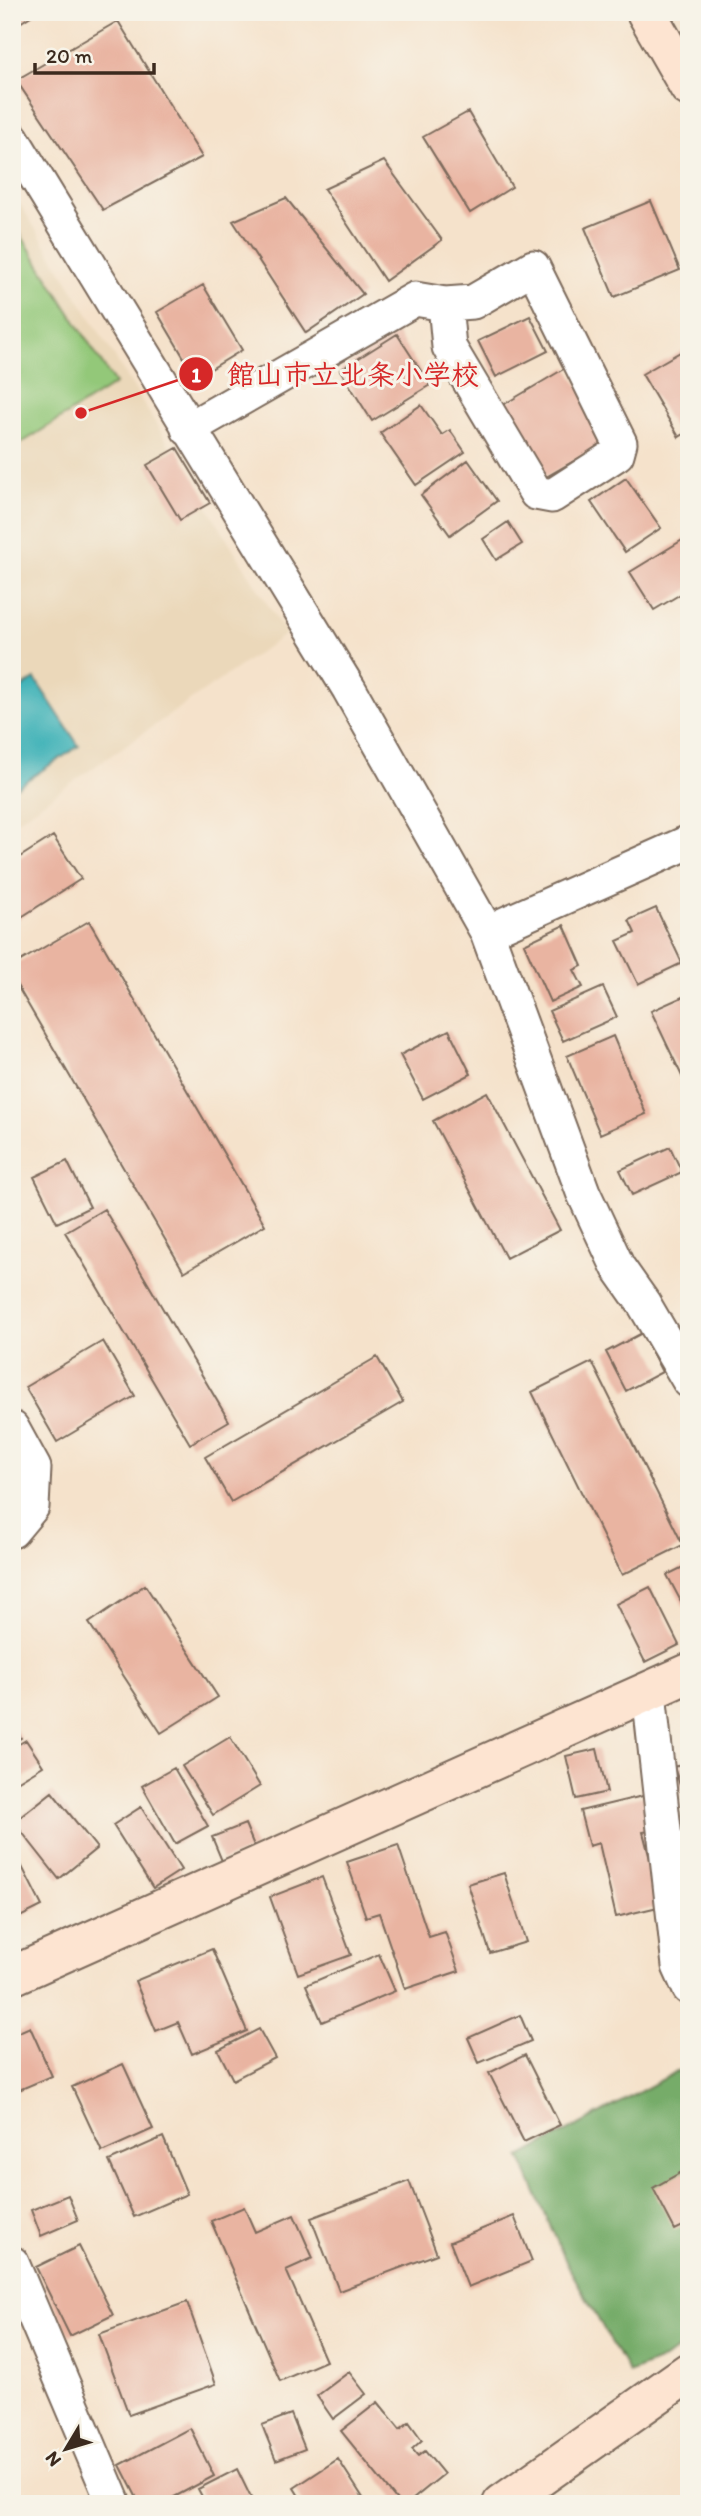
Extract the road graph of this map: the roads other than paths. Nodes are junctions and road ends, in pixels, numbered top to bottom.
1 (646, 12) edge
2 (689, 87) edge
3 (12, 138) edge
4 (445, 304) junction
5 (188, 429) junction
6 (689, 842) edge
7 (487, 932) junction
8 (689, 1381) edge
9 (12, 1428) edge
10 (12, 1531) edge
11 (689, 1673) edge
12 (649, 1693) junction
13 (12, 1976) edge
14 (689, 1988) edge
15 (12, 2263) edge
16 (689, 2372) edge
17 (114, 2504) edge
18 (502, 2504) edge

1 - 2 street
3 - 5 street
4 - 4 street
4 - 5 street
5 - 7 street
6 - 7 street
7 - 8 street
9 - 10 street
11 - 12 street
12 - 13 street
12 - 14 street
15 - 17 street
16 - 18 street

